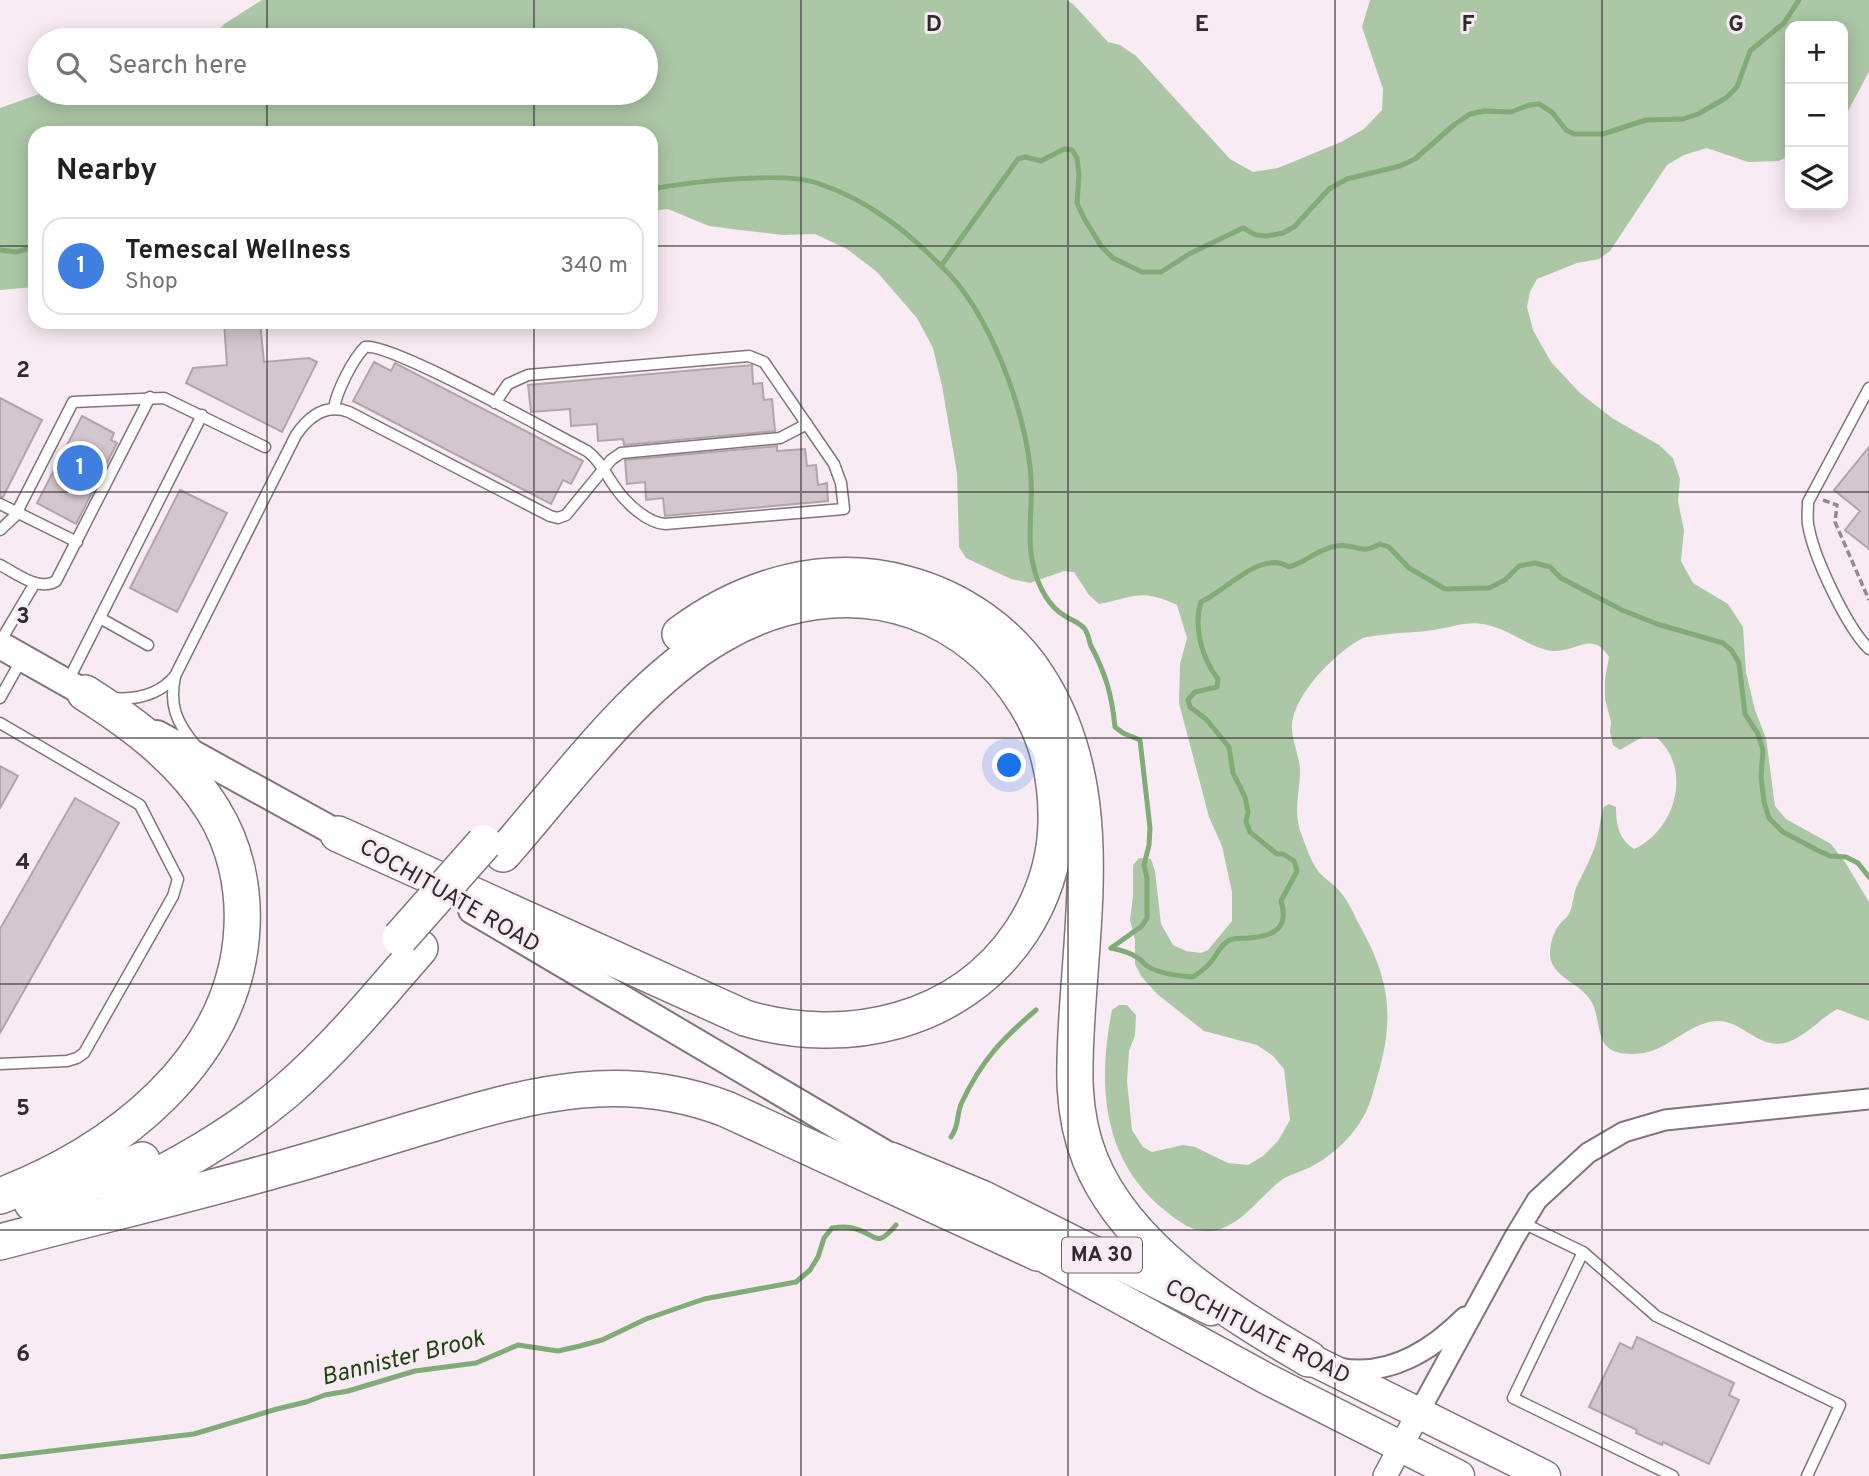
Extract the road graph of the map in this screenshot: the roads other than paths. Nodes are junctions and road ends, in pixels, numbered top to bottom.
1 (1869, 388) edge
2 (150, 397) junction
3 (495, 403) junction
4 (334, 409) junction
5 (202, 415) junction
6 (807, 424) junction
7 (265, 447) dead end
8 (603, 470) junction
9 (0, 504) edge
10 (17, 512) junction
11 (0, 530) edge
12 (77, 542) junction
13 (0, 565) edge
14 (35, 583) junction
15 (100, 618) junction
16 (148, 645) dead end
17 (8, 648) edge
18 (1869, 649) edge
19 (175, 676) junction
20 (76, 688) junction
21 (0, 698) edge
22 (0, 723) edge
23 (221, 769) junction
24 (338, 834) junction
25 (494, 848) junction
26 (410, 943) junction
27 (0, 1064) edge
28 (1869, 1099) edge
29 (892, 1158) junction
30 (0, 1196) edge
31 (0, 1211) edge
32 (1523, 1223) junction
33 (0, 1242) edge
34 (1583, 1252) junction
35 (1038, 1254) junction
36 (1484, 1295) junction
37 (1309, 1359) junction
38 (1418, 1414) junction
39 (1400, 1447) junction
40 (1385, 1476) edge
41 (1459, 1476) edge
42 (1545, 1476) edge
43 (1673, 1476) edge
44 (1807, 1476) edge

1 - 18 lane
2 - 5 lane
2 - 10 lane
2 - 12 lane
3 - 4 lane
3 - 6 lane
3 - 8 lane
4 - 8 lane
4 - 19 lane
5 - 7 lane
5 - 15 lane
6 - 8 lane
6 - 8 lane
9 - 10 lane
10 - 11 lane
10 - 12 lane
12 - 14 lane
13 - 14 lane
14 - 17 lane
15 - 16 lane
15 - 20 lane
17 - 20 main road, COCHITUATE ROAD / MA 30
17 - 21 lane
19 - 20 lane
19 - 23 lane
20 - 23 main road, COCHITUATE ROAD / MA 30
20 - 30 highway
22 - 27 lane
23 - 24 main road, COCHITUATE ROAD / MA 30
24 - 25 highway
24 - 29 main road, COCHITUATE ROAD / MA 30
25 - 26 highway, bridge
25 - 37 highway
26 - 31 highway
26 - 33 highway
28 - 32 street
29 - 35 main road, COCHITUATE ROAD / MA 30
29 - 37 main road, COCHITUATE ROAD / MA 30
32 - 34 lane
32 - 36 street
33 - 35 highway
34 - 43 lane
34 - 44 lane
35 - 39 main road, COCHITUATE ROAD / MA 30
36 - 37 street
36 - 38 street
37 - 38 main road, COCHITUATE ROAD / MA 30
38 - 39 street
38 - 42 main road, COCHITUATE ROAD / MA 30
39 - 40 street
39 - 41 main road, COCHITUATE ROAD / MA 30

